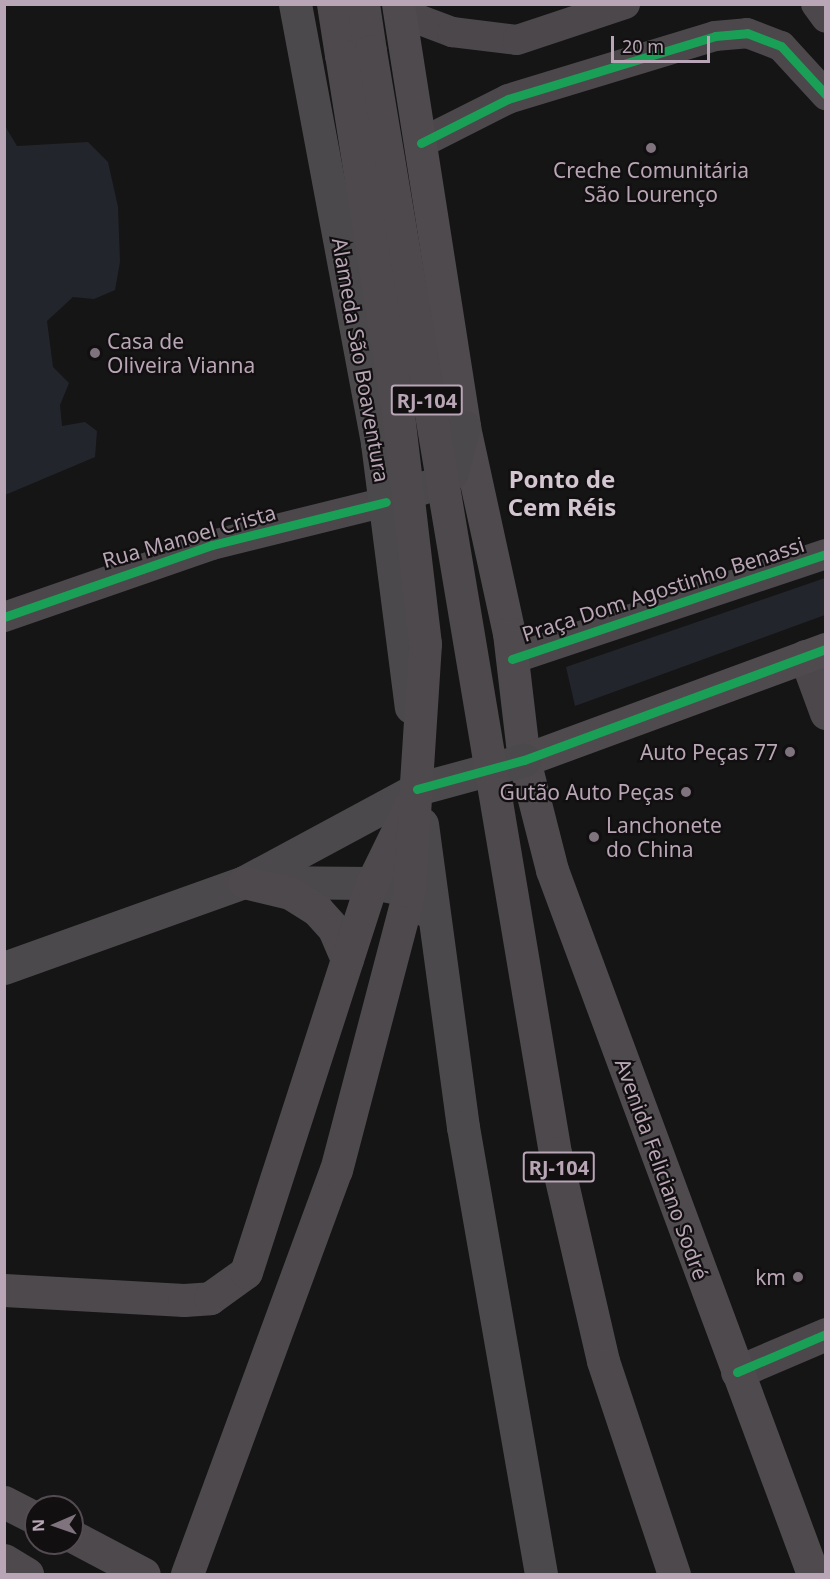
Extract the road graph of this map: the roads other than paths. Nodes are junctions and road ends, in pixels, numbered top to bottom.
1 (295, 4) edge
2 (333, 4) edge
3 (363, 4) edge
4 (624, 4) edge
5 (816, 4) edge
6 (399, 8) edge
7 (825, 18) edge
8 (356, 53) junction
9 (825, 95) edge
10 (421, 143) junction
11 (464, 427) junction
12 (377, 443) junction
13 (386, 502) junction
14 (825, 554) edge
15 (4, 617) edge
16 (815, 652) edge
17 (512, 658) junction
18 (825, 713) edge
19 (524, 760) junction
20 (417, 789) junction
21 (244, 882) junction
22 (372, 883) junction
23 (433, 916) junction
24 (346, 958) junction
25 (4, 968) edge
26 (4, 1290) edge
27 (825, 1334) edge
28 (737, 1372) junction
29 (4, 1502) edge
30 (24, 1512) edge
31 (84, 1542) edge
32 (4, 1560) edge
33 (27, 1575) edge
34 (144, 1575) edge
35 (187, 1575) edge
36 (541, 1575) edge
37 (674, 1575) edge
38 (813, 1575) edge

1 - 12 main road, Alameda São Boaventura
2 - 8 highway
3 - 8 highway, RJ-104
4 - 6 street
5 - 7 street
6 - 10 main road
8 - 35 highway, bridge
8 - 37 highway, RJ-104, bridge
9 - 10 street
10 - 11 main road
11 - 12 main road
11 - 17 main road
12 - 13 main road, Alameda São Boaventura
13 - 15 street, Rua Manoel Crista
13 - 20 main road, Alameda São Boaventura
14 - 17 street, Praça Dom Agostinho Benassi
16 - 18 street
16 - 19 main road
17 - 19 main road
19 - 20 main road
19 - 28 main road, Avenida Feliciano Sodré
20 - 21 main road
20 - 22 highway
20 - 23 main road
21 - 22 main road
21 - 24 highway
21 - 25 main road
22 - 23 main road
22 - 24 highway
23 - 36 main road
24 - 26 highway
27 - 28 street
28 - 38 main road, Avenida Feliciano Sodré
29 - 30 highway
31 - 34 highway
32 - 33 highway

